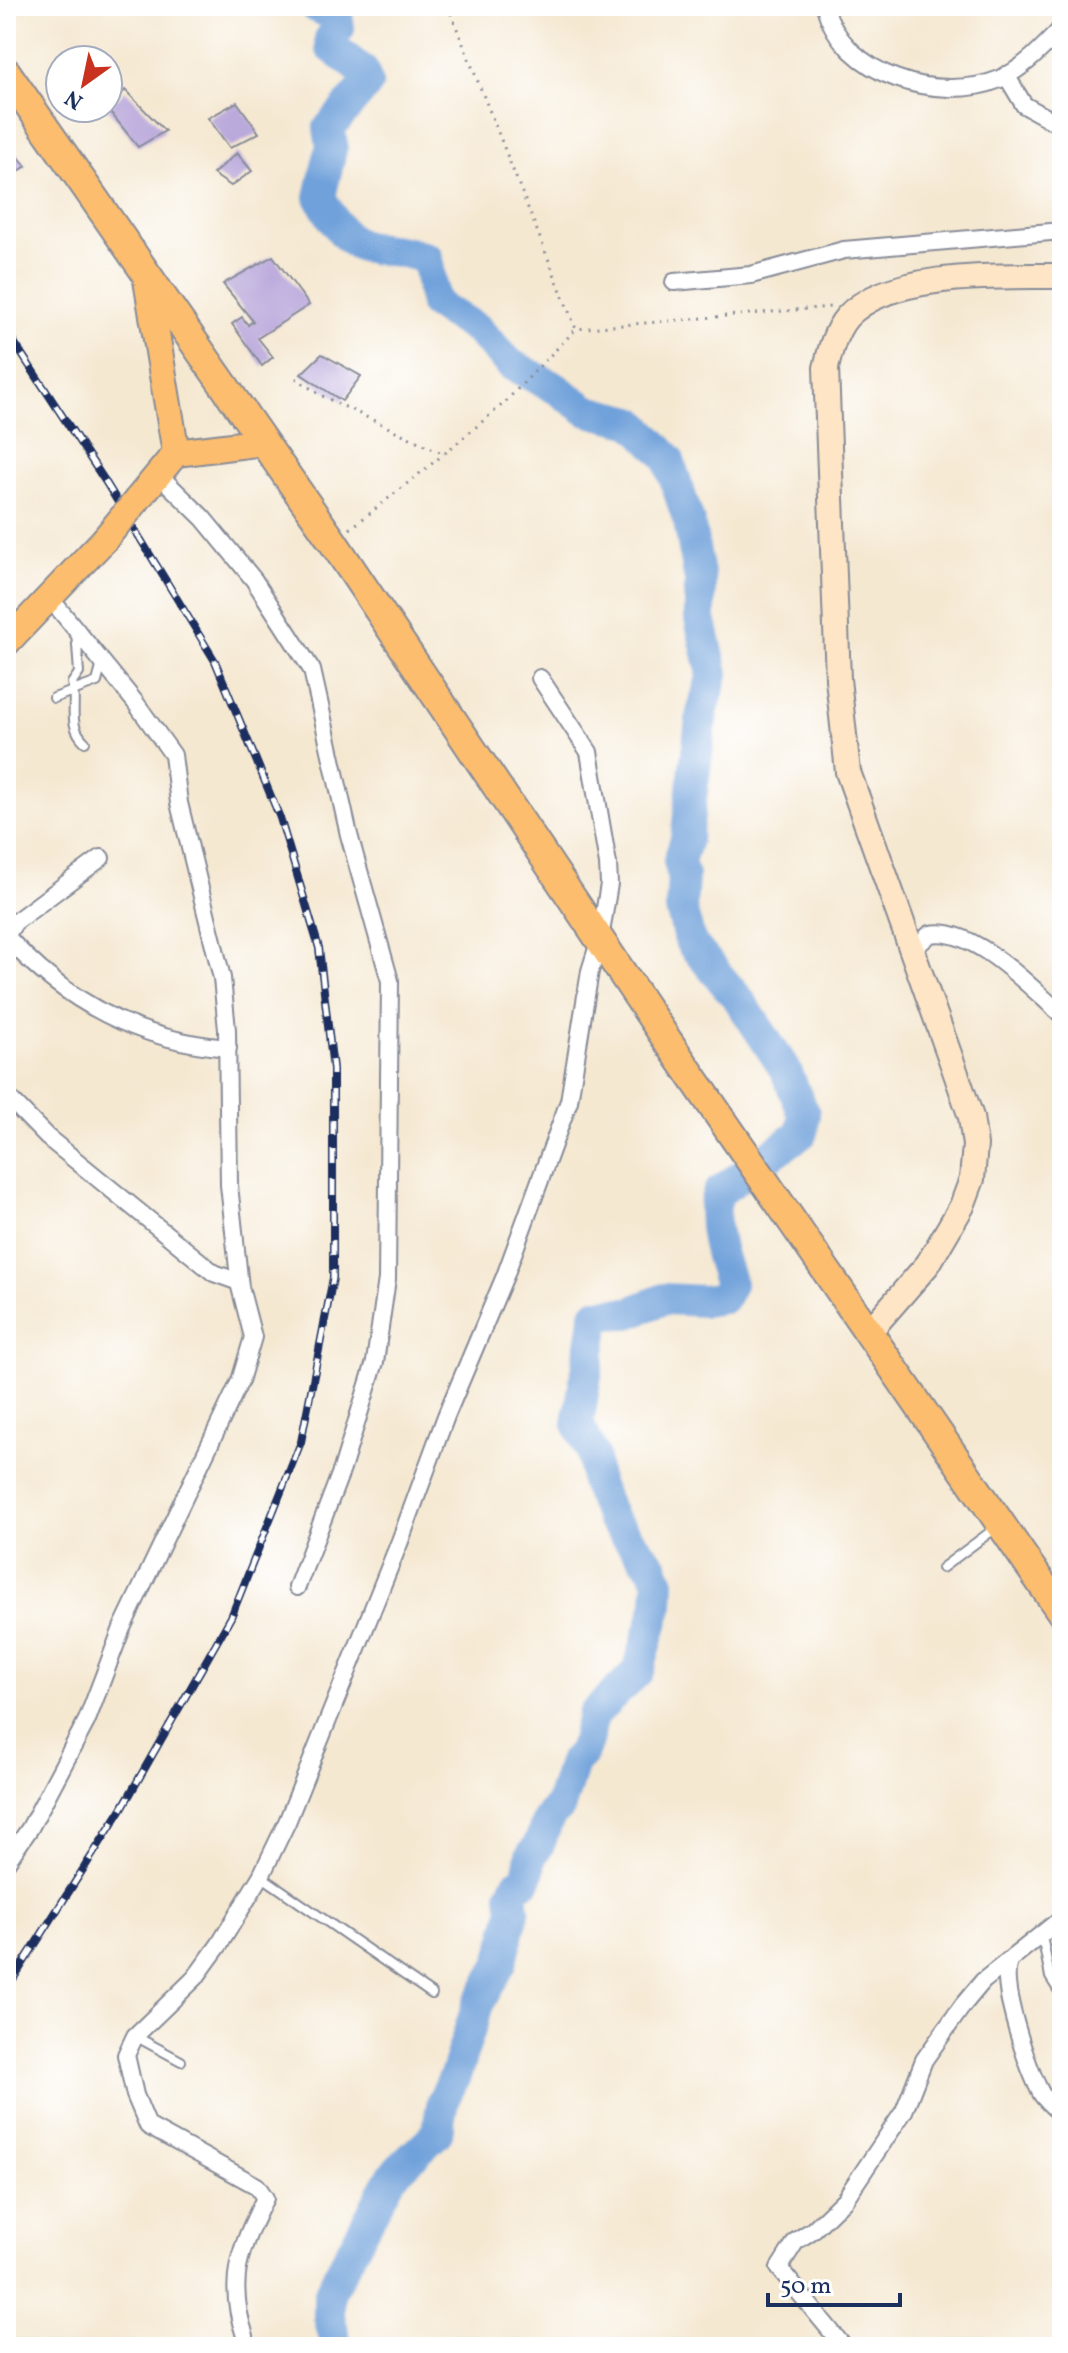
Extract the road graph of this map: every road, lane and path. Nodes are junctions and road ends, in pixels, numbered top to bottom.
1 (448, 6) edge
2 (825, 6) edge
3 (1062, 28) edge
4 (6, 72) edge
5 (1006, 75) junction
6 (1062, 126) edge
7 (1062, 231) edge
8 (146, 274) junction
9 (1062, 276) edge
10 (674, 282) dead end
11 (861, 305) junction
12 (576, 329) junction
13 (296, 378) dead end
14 (264, 442) junction
15 (176, 453) junction
16 (444, 454) junction
17 (159, 475) junction
18 (333, 542) junction
19 (50, 598) junction
20 (76, 630) junction
21 (6, 643) edge
22 (103, 662) junction
23 (540, 678) dead end
24 (74, 691) junction
25 (54, 698) dead end
26 (85, 742) dead end
27 (101, 858) dead end
28 (10, 917) edge
29 (600, 939) junction
30 (911, 951) junction
31 (1062, 1015) edge
32 (228, 1048) junction
33 (6, 1095) edge
34 (239, 1282) junction
35 (868, 1333) junction
36 (1001, 1524) junction
37 (942, 1568) dead end
38 (297, 1587) dead end
39 (1062, 1613) edge
40 (6, 1863) edge
41 (261, 1876) junction
42 (1062, 1918) edge
43 (1042, 1935) junction
44 (1008, 1965) junction
45 (432, 1994) dead end
46 (1062, 1996) edge
47 (135, 2036) junction
48 (181, 2061) dead end
49 (1062, 2116) edge
50 (1062, 2306) edge
51 (245, 2336) dead end
52 (844, 2347) edge
53 (1061, 2347) edge

1 - 12 path
2 - 5 street
3 - 5 street
4 - 8 highway
5 - 6 street
7 - 10 street
8 - 14 highway
8 - 15 main road
9 - 11 main road
11 - 12 path
11 - 30 main road
12 - 16 path
13 - 16 path
14 - 15 main road
14 - 18 highway
15 - 17 main road
16 - 18 path
17 - 19 main road, bridge
17 - 38 street
18 - 29 highway
19 - 20 street
19 - 21 main road
20 - 22 street
20 - 24 lane
22 - 24 lane
22 - 32 street
23 - 29 street
24 - 25 lane
24 - 26 lane
27 - 28 street
28 - 32 street
29 - 35 highway
29 - 41 street
30 - 31 street
30 - 35 main road
32 - 34 street
33 - 34 street
34 - 40 street
35 - 36 highway
36 - 37 lane
36 - 39 highway
41 - 45 lane
41 - 47 street
42 - 43 street
43 - 44 street
43 - 46 lane
44 - 49 street
44 - 52 street
47 - 48 lane
47 - 51 street
50 - 53 lane

